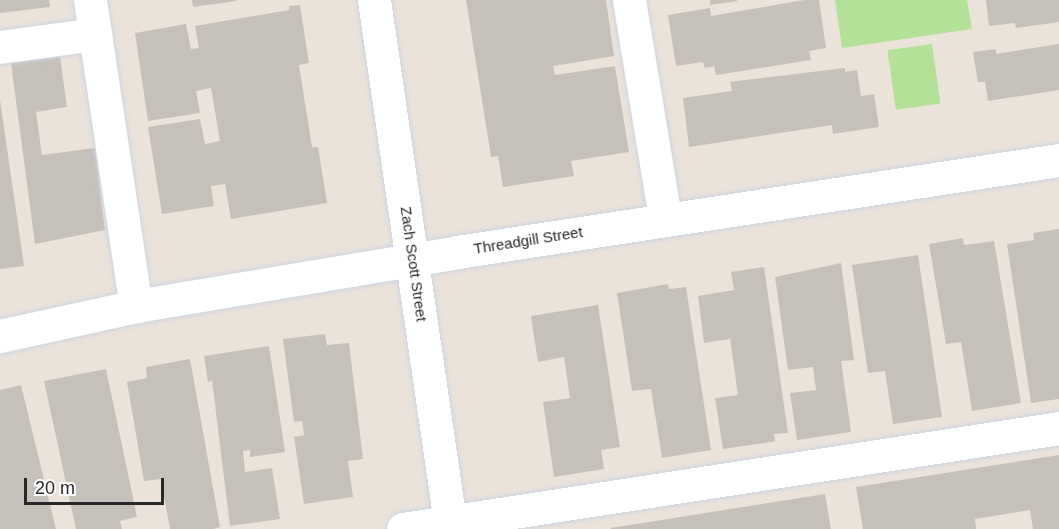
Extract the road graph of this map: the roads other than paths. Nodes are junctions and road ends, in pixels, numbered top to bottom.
1 (90, 0) edge
2 (374, 0) edge
3 (629, 0) edge
4 (95, 33) junction
5 (0, 47) edge
6 (1059, 160) edge
7 (665, 218) junction
8 (413, 260) junction
9 (136, 306) junction
10 (0, 336) edge
11 (1059, 428) edge
12 (450, 525) edge
13 (403, 529) edge

1 - 4 street
2 - 8 street, Zach Scott Street
3 - 7 street
4 - 5 street
4 - 9 street
6 - 7 street, Threadgill Street
7 - 8 street, Threadgill Street
8 - 9 street, Threadgill Street
8 - 12 street, Zach Scott Street
9 - 10 street, Threadgill Street
11 - 12 street
12 - 13 street

